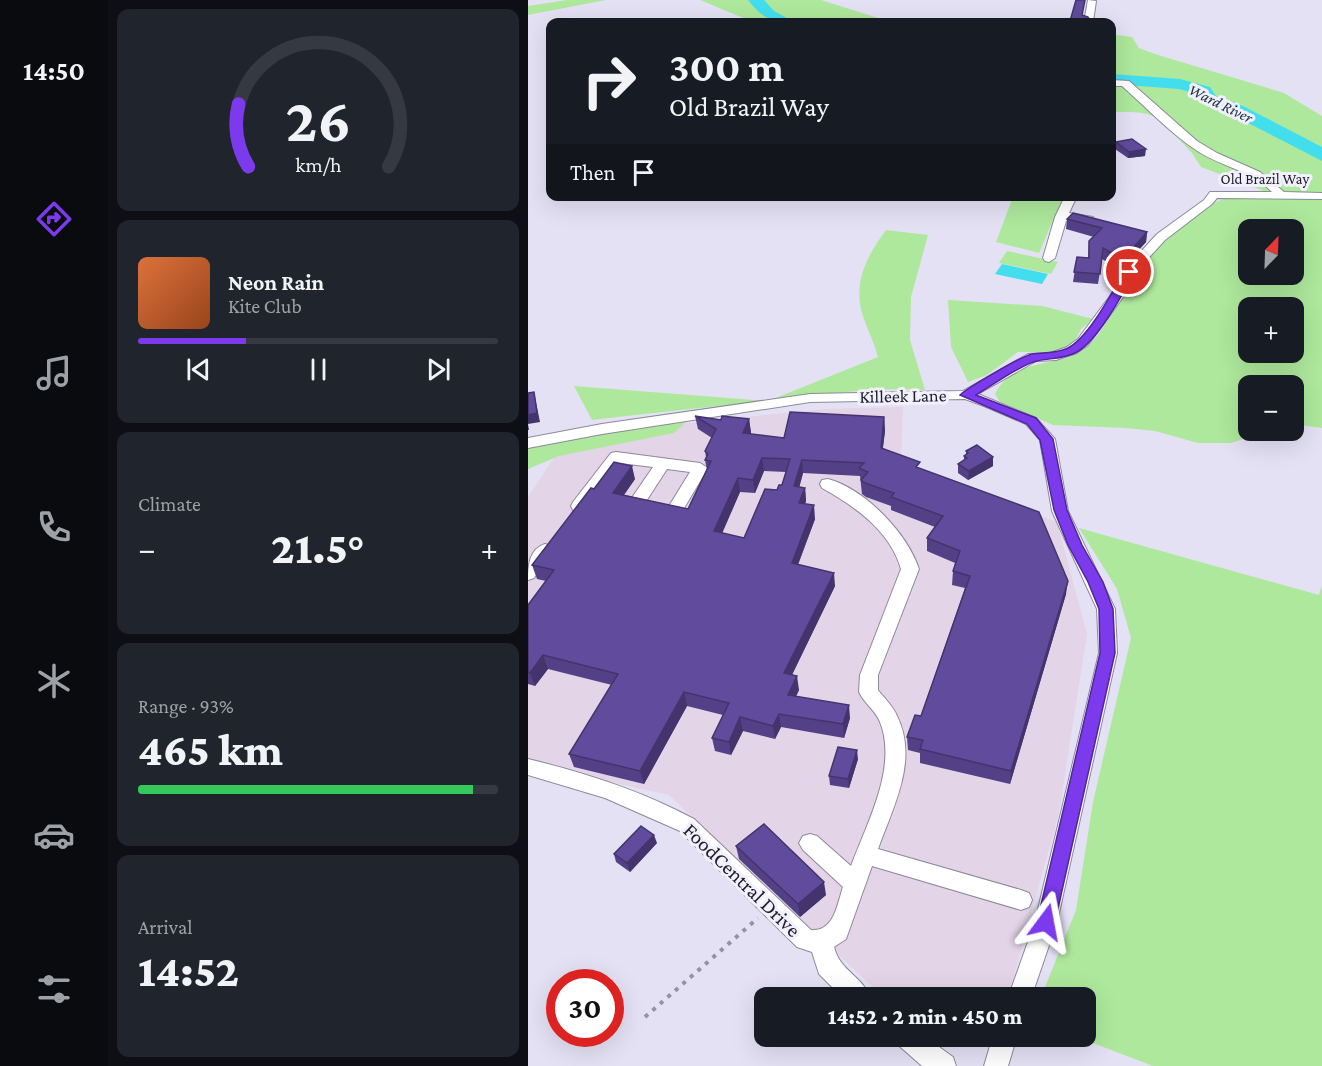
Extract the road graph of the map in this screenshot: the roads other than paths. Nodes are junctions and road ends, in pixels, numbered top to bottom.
1 (1092, 1) edge
2 (1090, 18) edge
3 (1116, 83) edge
4 (1125, 83) junction
5 (1139, 83) dead end
6 (1316, 196) edge
7 (1282, 197) junction
8 (1069, 201) edge
9 (1061, 217) junction
10 (1098, 223) edge
11 (1049, 258) dead end
12 (966, 395) junction
13 (528, 443) edge
14 (664, 462) junction
15 (828, 484) dead end
16 (637, 502) edge
17 (674, 511) edge
18 (566, 522) edge
19 (552, 541) edge
20 (528, 574) edge
21 (528, 767) edge
22 (810, 843) dead end
23 (866, 855) junction
24 (856, 884) junction
25 (1021, 900) dead end
26 (821, 941) junction
27 (849, 987) edge
28 (1023, 987) edge
29 (918, 1047) edge
30 (1002, 1047) edge
31 (944, 1066) edge
32 (996, 1066) edge

1 - 2 street
3 - 4 street
4 - 5 street
4 - 7 street
6 - 7 street, Old Brazil Way
7 - 12 street, Old Brazil Way
8 - 9 street
9 - 10 street
9 - 11 street
12 - 13 street, Killeek Lane
12 - 28 street, Killeek Lane
14 - 16 street
14 - 17 street
14 - 18 street
15 - 23 street, FoodCentral Drive
19 - 20 street
21 - 26 street, FoodCentral Drive
22 - 24 street
23 - 24 street, FoodCentral Drive
23 - 25 street
24 - 26 street, FoodCentral Drive
26 - 27 street, FoodCentral Drive
29 - 31 street
30 - 32 street

